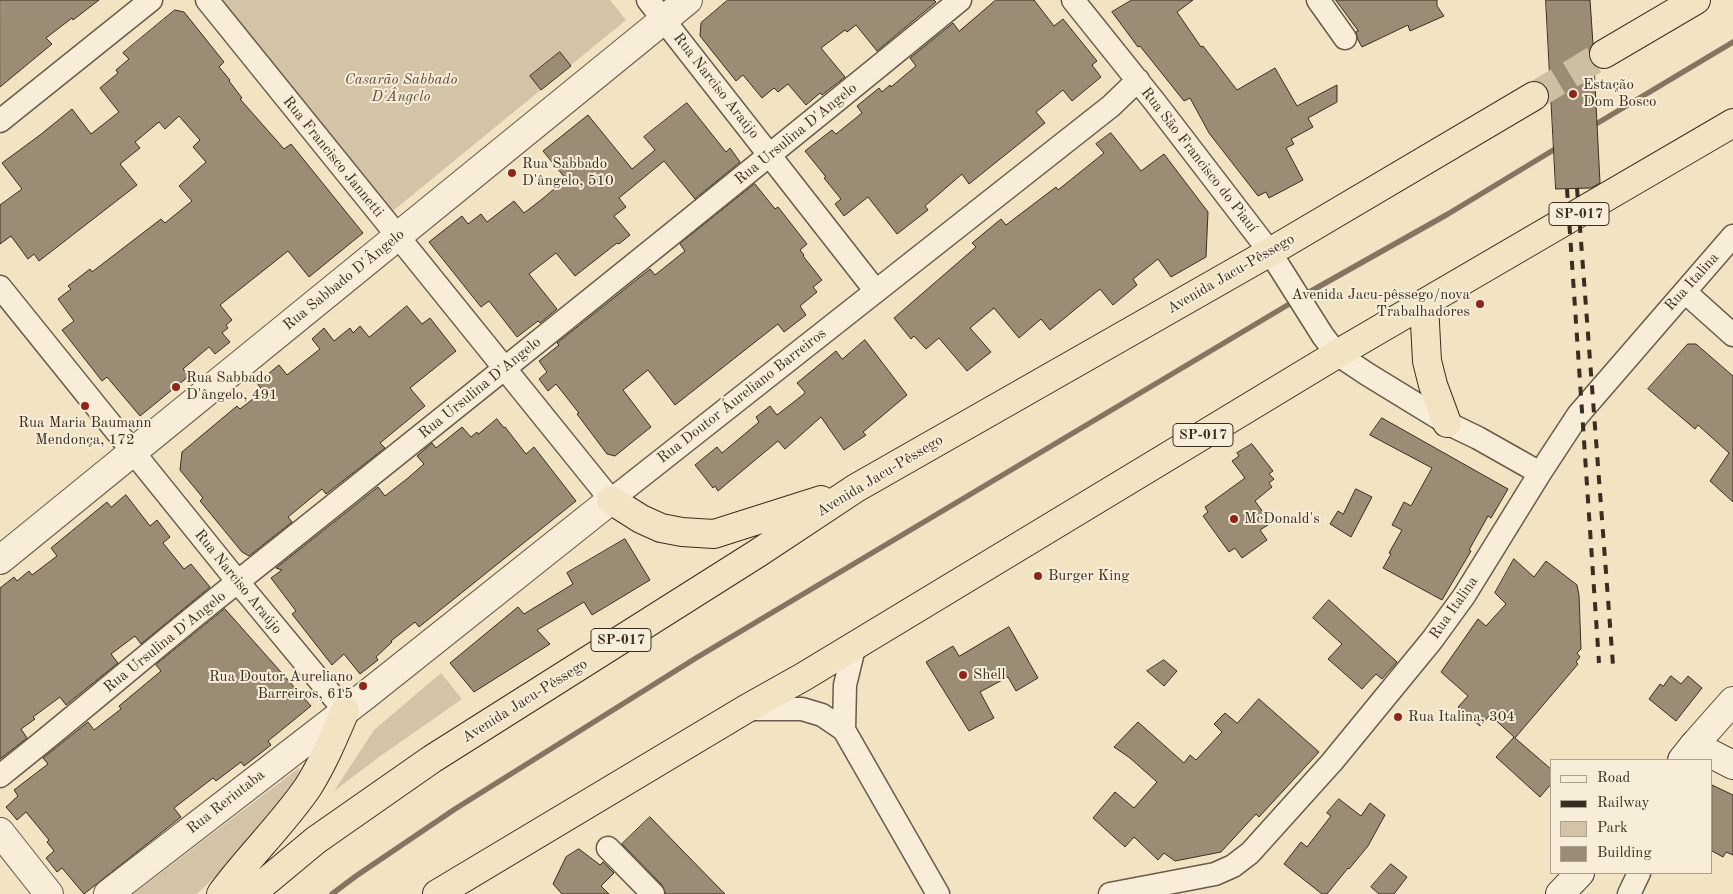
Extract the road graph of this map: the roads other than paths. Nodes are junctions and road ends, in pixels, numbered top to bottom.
1 (151, 0) edge
2 (208, 0) edge
3 (688, 0) edge
4 (960, 0) edge
5 (1073, 0) edge
6 (1318, 0) edge
7 (1696, 0) edge
8 (656, 10) edge
9 (1345, 38) dead end
10 (1604, 54) tunnel mouth
11 (1138, 80) junction
12 (1534, 96) tunnel mouth
13 (0, 121) edge
14 (1733, 123) edge
15 (770, 156) junction
16 (1733, 236) edge
17 (398, 237) junction
18 (1277, 263) junction
19 (0, 287) edge
20 (875, 290) junction
21 (1685, 292) junction
22 (1424, 304) junction
23 (1733, 335) edge
24 (1330, 345) junction
25 (504, 368) junction
26 (1447, 423) junction
27 (133, 452) junction
28 (1540, 473) junction
29 (856, 488) junction
30 (611, 500) junction
31 (0, 560) edge
32 (238, 582) junction
33 (856, 644) junction
34 (1733, 701) edge
35 (746, 709) junction
36 (344, 711) junction
37 (844, 730) junction
38 (1688, 752) edge
39 (1712, 759) edge
40 (1713, 759) edge
41 (1733, 765) edge
42 (0, 776) edge
43 (0, 832) edge
44 (608, 848) dead end
45 (1579, 874) edge
46 (1639, 874) edge
47 (445, 890) edge
48 (49, 894) edge
49 (108, 894) edge
50 (222, 894) edge
51 (251, 894) edge
52 (653, 894) edge
53 (938, 894) edge
54 (1110, 894) edge
55 (1560, 894) edge
56 (1629, 894) edge

1 - 13 street
2 - 17 street, Rua Francisco Jannetti
3 - 8 street, Rua Sabbado D'Ângelo
4 - 15 street, Rua Ursulina D'Angelo
5 - 11 street, Rua São Francisco do Piauí
6 - 9 street
7 - 10 highway
8 - 15 street, Rua Narciso Araújo
8 - 17 street, Rua Sabbado D'Ângelo
11 - 18 street, Rua São Francisco do Piauí
11 - 20 street, Rua Doutor Áureliano Barreiros
12 - 18 highway, Avenida Jacu-Pêssego / SP-017
14 - 22 highway, SP-017
15 - 20 street, Rua Narciso Araújo
15 - 25 street, Rua Ursulina D'Angelo
16 - 21 street, Rua Italina
17 - 25 street, Rua Francisco Jannetti
17 - 27 street, Rua Sabbado D'Ângelo
18 - 24 street, Rua São Francisco do Piauí
18 - 29 highway, Avenida Jacu-Pêssego / SP-017
19 - 27 street, Rua Narciso Araújo
20 - 30 street, Rua Doutor Áureliano Barreiros
21 - 23 street
21 - 28 street, Rua Italina
22 - 24 highway, SP-017
22 - 26 highway
24 - 26 street, Rua São Francisco do Piauí
24 - 33 highway, SP-017
25 - 30 street, Rua Francisco Jannetti
25 - 32 street, Rua Ursulina D'Angelo
26 - 28 street, Rua São Francisco do Piauí
27 - 31 street, Rua Sabbado D'Ângelo
27 - 32 street, Rua Narciso Araújo
28 - 54 street, Rua Italina
29 - 30 highway
29 - 51 highway, Avenida Jacu-Pêssego / SP-017
30 - 36 street, Rua Doutor Áureliano Barreiros
32 - 36 street, Rua Narciso Araújo
32 - 42 street, Rua Ursulina D'Angelo
33 - 35 highway, SP-017
33 - 37 street
34 - 38 street
35 - 37 street
35 - 47 highway, SP-017
36 - 49 street, Rua Reriutaba
36 - 50 highway
37 - 53 street
38 - 39 street
40 - 41 street
43 - 48 street
44 - 52 street
45 - 55 street
46 - 56 street

